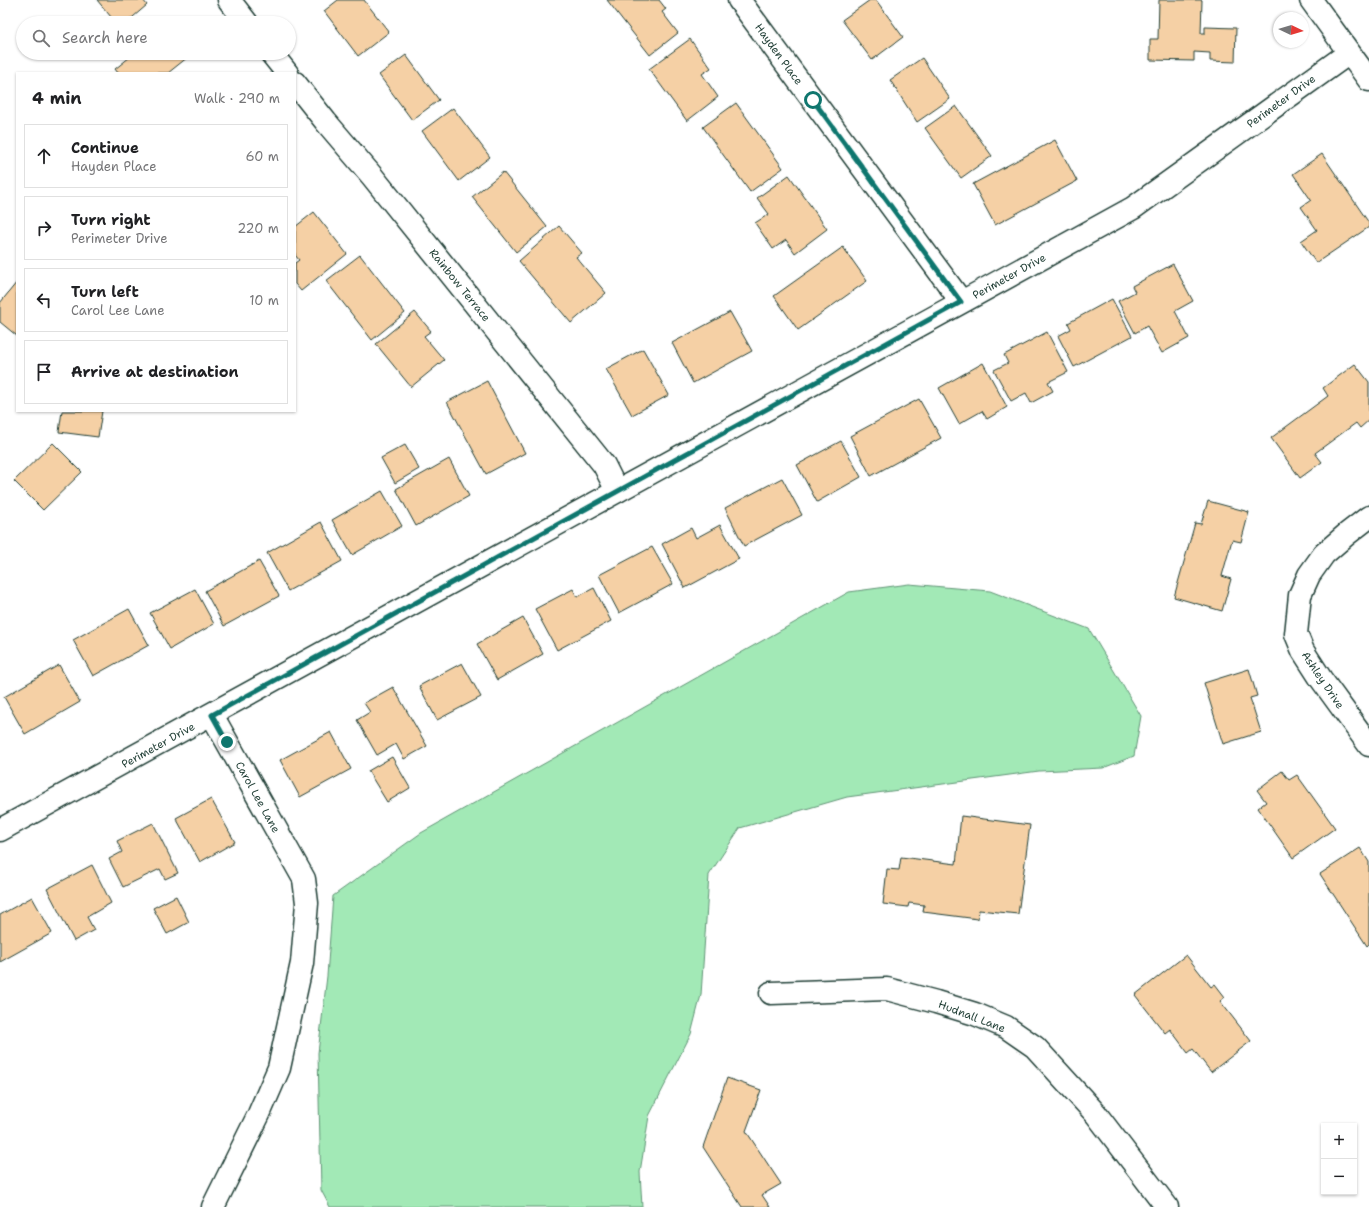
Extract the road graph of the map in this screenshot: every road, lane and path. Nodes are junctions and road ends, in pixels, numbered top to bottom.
1 (229, 0) edge
2 (738, 0) edge
3 (1311, 0) edge
4 (242, 16) edge
5 (1349, 53) junction
6 (277, 60) edge
7 (286, 72) edge
8 (1369, 80) edge
9 (296, 85) edge
10 (961, 302) junction
11 (618, 491) junction
12 (1369, 518) edge
13 (212, 715) junction
14 (1369, 744) edge
15 (0, 830) edge
16 (771, 993) dead end
17 (213, 1207) edge
18 (1167, 1207) edge

1 - 4 street
2 - 10 street, Hayden Place
3 - 5 street
5 - 8 street
5 - 10 street, Perimeter Drive
6 - 7 street
9 - 11 street, Rainbow Terrace
10 - 11 street, Perimeter Drive
11 - 13 street, Perimeter Drive
12 - 14 street, Ashley Drive
13 - 15 street, Perimeter Drive
13 - 17 street, Carol Lee Lane
16 - 18 street, Hudnall Lane

